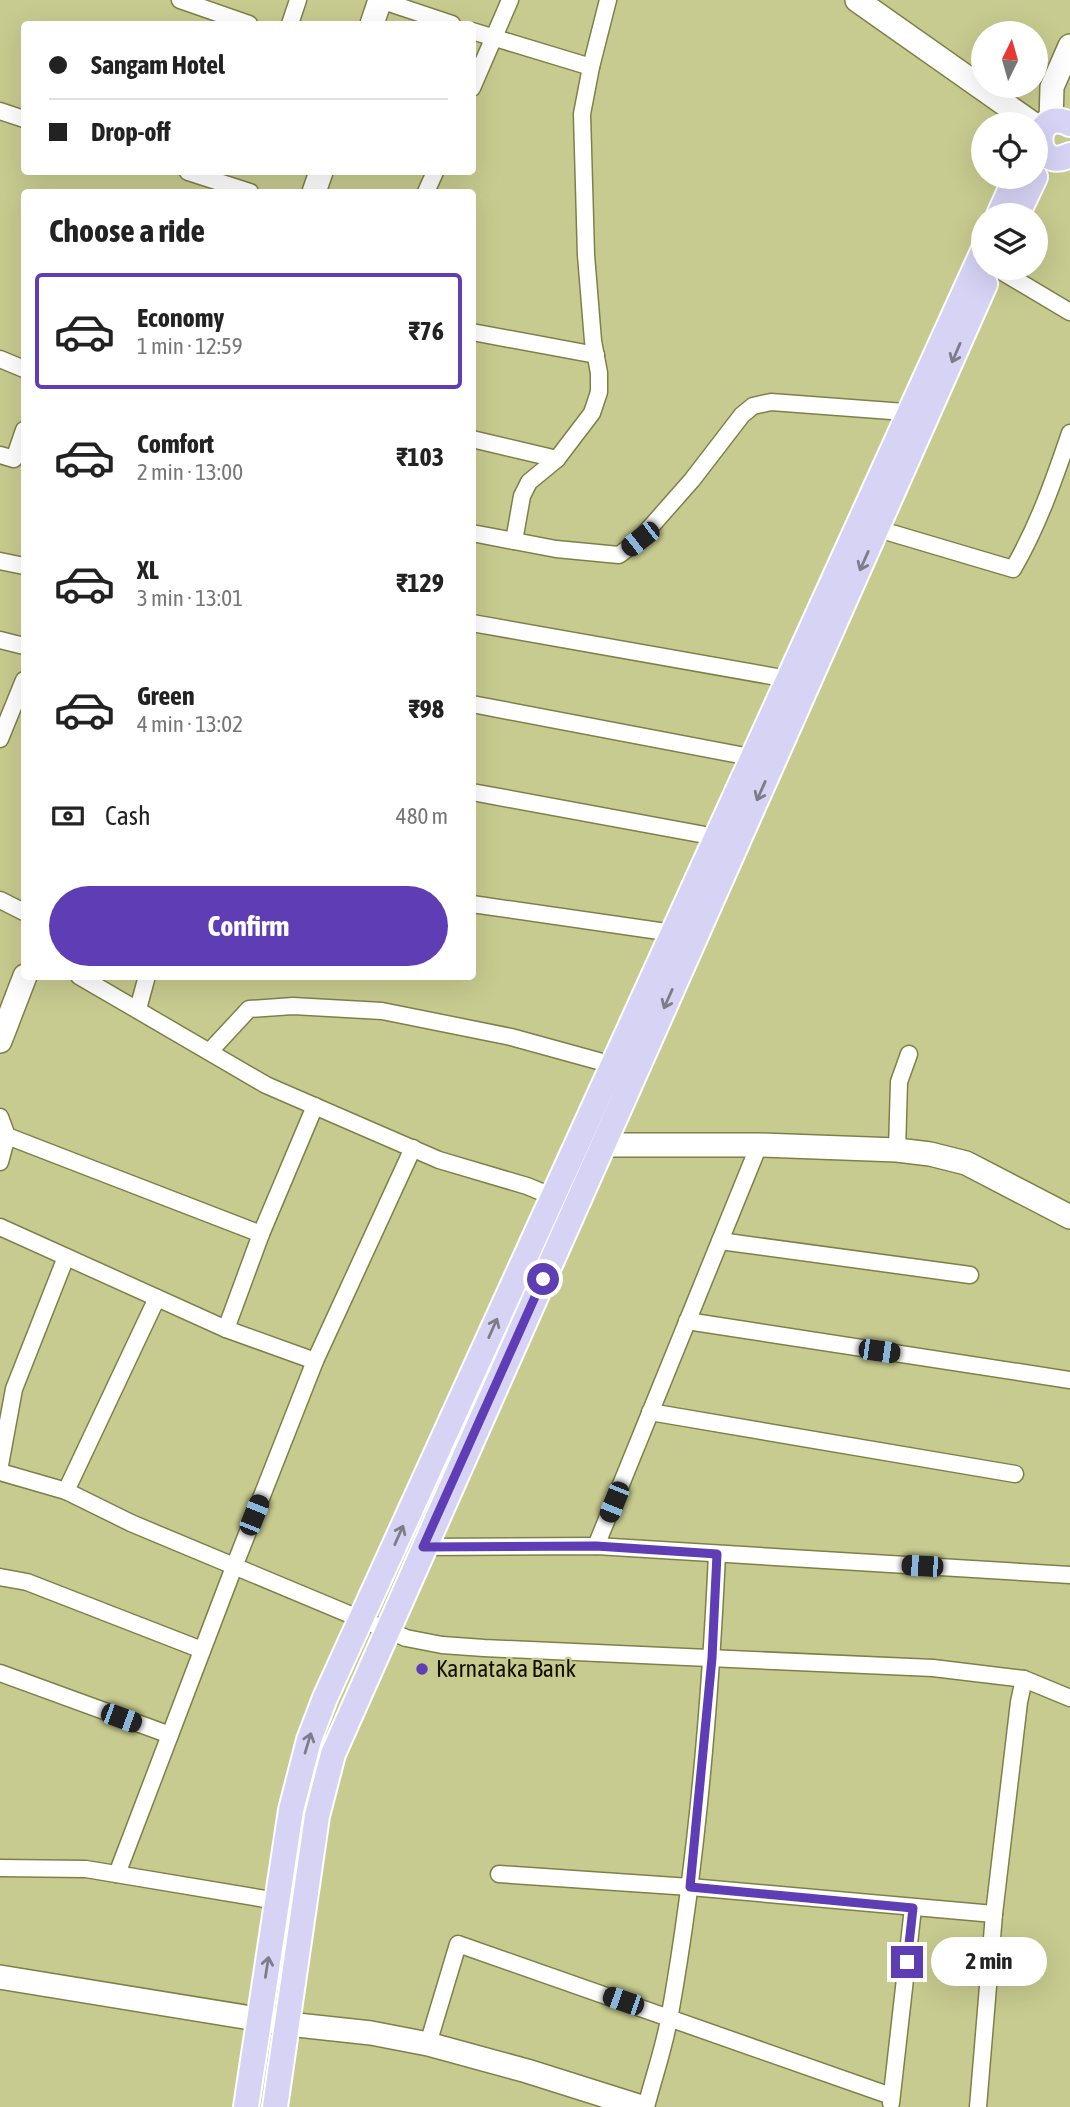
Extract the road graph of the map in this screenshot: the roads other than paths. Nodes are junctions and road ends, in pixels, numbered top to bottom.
1 (180, 0) edge
2 (298, 0) edge
3 (380, 0) edge
4 (510, 0) edge
5 (608, 0) edge
6 (864, 2) edge
7 (240, 21) edge
8 (291, 21) edge
9 (373, 21) edge
10 (443, 21) edge
11 (476, 32) edge
12 (494, 39) junction
13 (1070, 46) edge
14 (590, 67) junction
15 (476, 79) edge
16 (1070, 85) edge
17 (0, 111) edge
18 (1007, 112) edge
19 (21, 118) edge
20 (1048, 124) edge
21 (1048, 137) edge
22 (210, 175) edge
23 (232, 178) edge
24 (246, 189) edge
25 (972, 280) edge
26 (988, 280) edge
27 (1015, 280) edge
28 (1070, 312) edge
29 (476, 333) edge
30 (596, 355) junction
31 (0, 359) edge
32 (21, 368) edge
33 (919, 413) junction
34 (1070, 433) edge
35 (21, 439) edge
36 (476, 440) edge
37 (0, 455) edge
38 (556, 459) junction
39 (882, 496) junction
40 (878, 529) junction
41 (476, 534) edge
42 (514, 541) junction
43 (0, 561) edge
44 (21, 565) edge
45 (476, 624) edge
46 (0, 640) edge
47 (21, 645) edge
48 (788, 678) junction
49 (21, 687) edge
50 (476, 705) edge
51 (0, 739) edge
52 (763, 760) junction
53 (476, 793) edge
54 (716, 837) junction
55 (0, 900) edge
56 (476, 905) edge
57 (21, 910) edge
58 (673, 933) junction
59 (23, 980) edge
60 (86, 980) edge
61 (146, 980) edge
62 (138, 1009) junction
63 (0, 1041) edge
64 (210, 1051) junction
65 (909, 1054) dead end
66 (624, 1068) junction
67 (315, 1106) junction
68 (0, 1117) edge
69 (7, 1136) junction
70 (603, 1144) junction
71 (759, 1145) junction
72 (413, 1148) junction
73 (897, 1150) junction
74 (0, 1162) edge
75 (564, 1201) junction
76 (1070, 1217) edge
77 (0, 1227) edge
78 (261, 1234) junction
79 (720, 1241) junction
80 (66, 1257) junction
81 (970, 1275) dead end
82 (157, 1298) junction
83 (687, 1321) junction
84 (226, 1329) junction
85 (315, 1361) junction
86 (1070, 1380) edge
87 (650, 1412) junction
88 (0, 1465) edge
89 (0, 1472) edge
90 (1015, 1474) dead end
91 (66, 1491) junction
92 (596, 1546) junction
93 (423, 1547) junction
94 (717, 1554) junction
95 (234, 1567) junction
96 (1070, 1574) edge
97 (0, 1577) edge
98 (362, 1618) junction
99 (387, 1628) junction
100 (202, 1650) junction
101 (712, 1658) junction
102 (0, 1673) edge
103 (1024, 1679) junction
104 (1070, 1698) edge
105 (170, 1735) junction
106 (0, 1868) edge
107 (117, 1874) junction
108 (499, 1874) dead end
109 (690, 1887) junction
110 (277, 1901) junction
111 (913, 1908) junction
112 (994, 1914) junction
113 (0, 1977) edge
114 (670, 2017) junction
115 (259, 2020) junction
116 (288, 2024) junction
117 (428, 2044) junction
118 (891, 2102) edge
119 (246, 2107) edge
120 (275, 2107) edge
121 (641, 2107) edge
122 (646, 2107) edge
123 (978, 2107) edge

1 - 7 street
2 - 8 street
3 - 9 street
3 - 10 street
4 - 12 street
5 - 14 street
6 - 18 street
11 - 12 street
12 - 14 street
12 - 15 street
13 - 20 street
14 - 30 street
16 - 21 street
17 - 19 street
22 - 23 street
23 - 24 street
25 - 33 main road
26 -> 33 main road
27 - 28 street
29 - 30 street
30 - 38 street
31 - 32 street
33 - 39 main road
33 - 42 street
34 - 40 street
35 - 37 street
36 - 38 street
38 - 42 street
39 - 40 main road
39 - 48 main road
40 -> 52 main road
41 - 42 street
43 - 44 street
45 - 48 street
46 - 47 street
48 - 52 main road
49 - 51 street
50 - 52 street
52 - 54 main road
52 -> 66 main road
53 - 54 street
54 - 58 main road
55 - 57 street
56 - 58 street
58 - 66 main road
59 - 63 street
60 - 62 street
61 - 62 street
62 - 64 street
64 - 66 street
64 - 67 street
65 - 73 street
66 - 70 main road
66 - 75 main road
67 - 72 street
67 - 78 street
68 - 69 street
69 - 74 street
69 - 78 street
70 - 71 street
70 - 75 main road
71 - 73 street
71 - 79 street
72 - 75 street
72 - 85 street
73 - 76 street
75 - 93 main road
98 -> 75 main road
77 - 80 street
78 - 84 street
79 - 81 street
79 - 83 street
80 - 82 street
80 - 88 street
82 - 84 street
82 - 91 street
83 - 86 street
83 - 87 street
84 - 85 street
85 - 95 street
87 - 90 street
87 - 92 street
89 - 91 street
91 - 95 street
92 - 93 street
92 - 94 street
93 - 99 main road
94 - 96 street
94 - 101 street
95 - 98 street
95 - 100 street
97 - 100 street
98 - 99 street
110 -> 98 main road
99 - 101 street
99 - 116 main road
100 - 105 street
101 - 103 street
101 - 109 street
102 - 105 street
103 - 104 street
103 - 112 street
105 - 107 street
106 - 107 street
107 - 110 street
108 - 109 street
109 - 111 street
109 - 114 street
115 -> 110 main road
111 - 112 street
111 - 118 street
112 - 123 street
113 - 115 street
114 - 117 street
114 - 118 street
114 - 122 street
115 - 116 street
115 - 119 main road
116 - 117 street
116 - 120 main road
117 - 121 street

